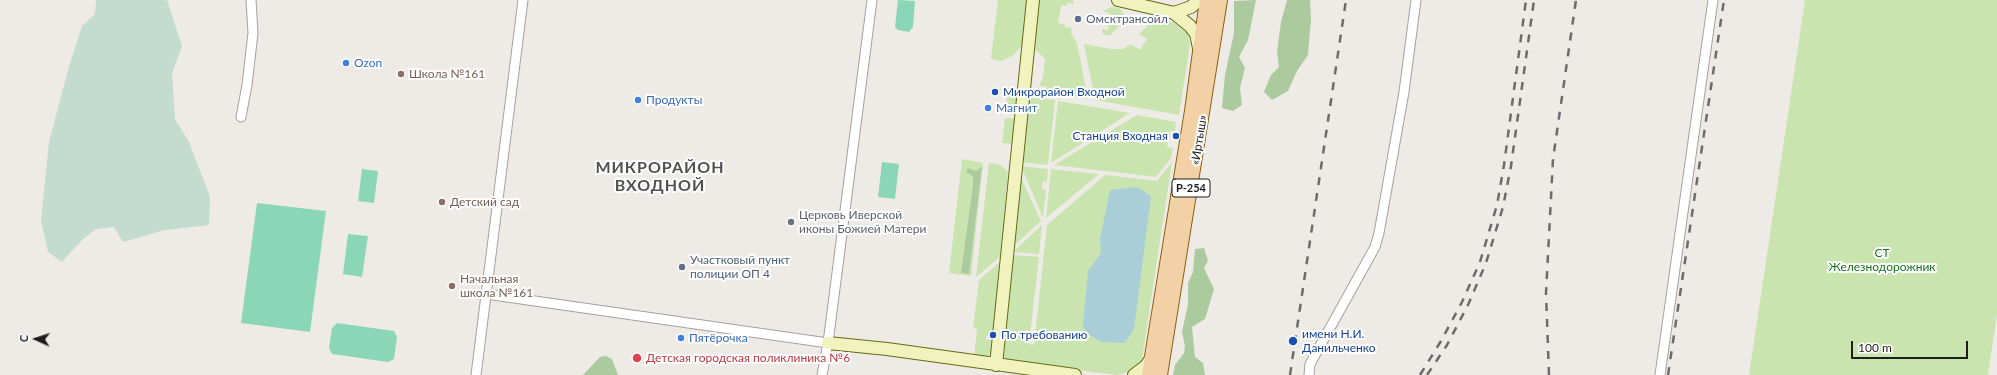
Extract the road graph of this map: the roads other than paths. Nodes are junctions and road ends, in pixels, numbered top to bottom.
1 (251, 0) edge
2 (523, 0) edge
3 (872, 0) edge
4 (1033, 0) edge
5 (1118, 0) edge
6 (1199, 0) edge
7 (1207, 0) edge
8 (1220, 0) edge
9 (1416, 0) edge
10 (1713, 0) edge
11 (1174, 13) junction
12 (1200, 51) junction
13 (241, 117) dead end
14 (486, 294) junction
15 (828, 343) junction
16 (1152, 357) junction
17 (996, 364) junction
18 (476, 375) edge
19 (822, 375) edge
20 (1075, 375) edge
21 (1134, 375) edge
22 (1149, 375) edge
23 (1160, 375) edge
24 (1309, 375) edge
25 (1660, 375) edge

1 - 13 street
2 - 14 street
3 - 15 street
4 - 17 street
5 - 11 street
6 - 11 street
7 - 12 main road, «Иртыш» / Р-254
8 - 23 main road, «Иртыш» / Р-254
9 - 24 street
10 - 25 street
11 - 12 street
12 - 16 main road, «Иртыш» / Р-254
14 - 15 street
14 - 18 street
15 - 17 street
15 - 19 street
16 - 21 street
16 - 22 main road, «Иртыш» / Р-254
17 - 20 street

